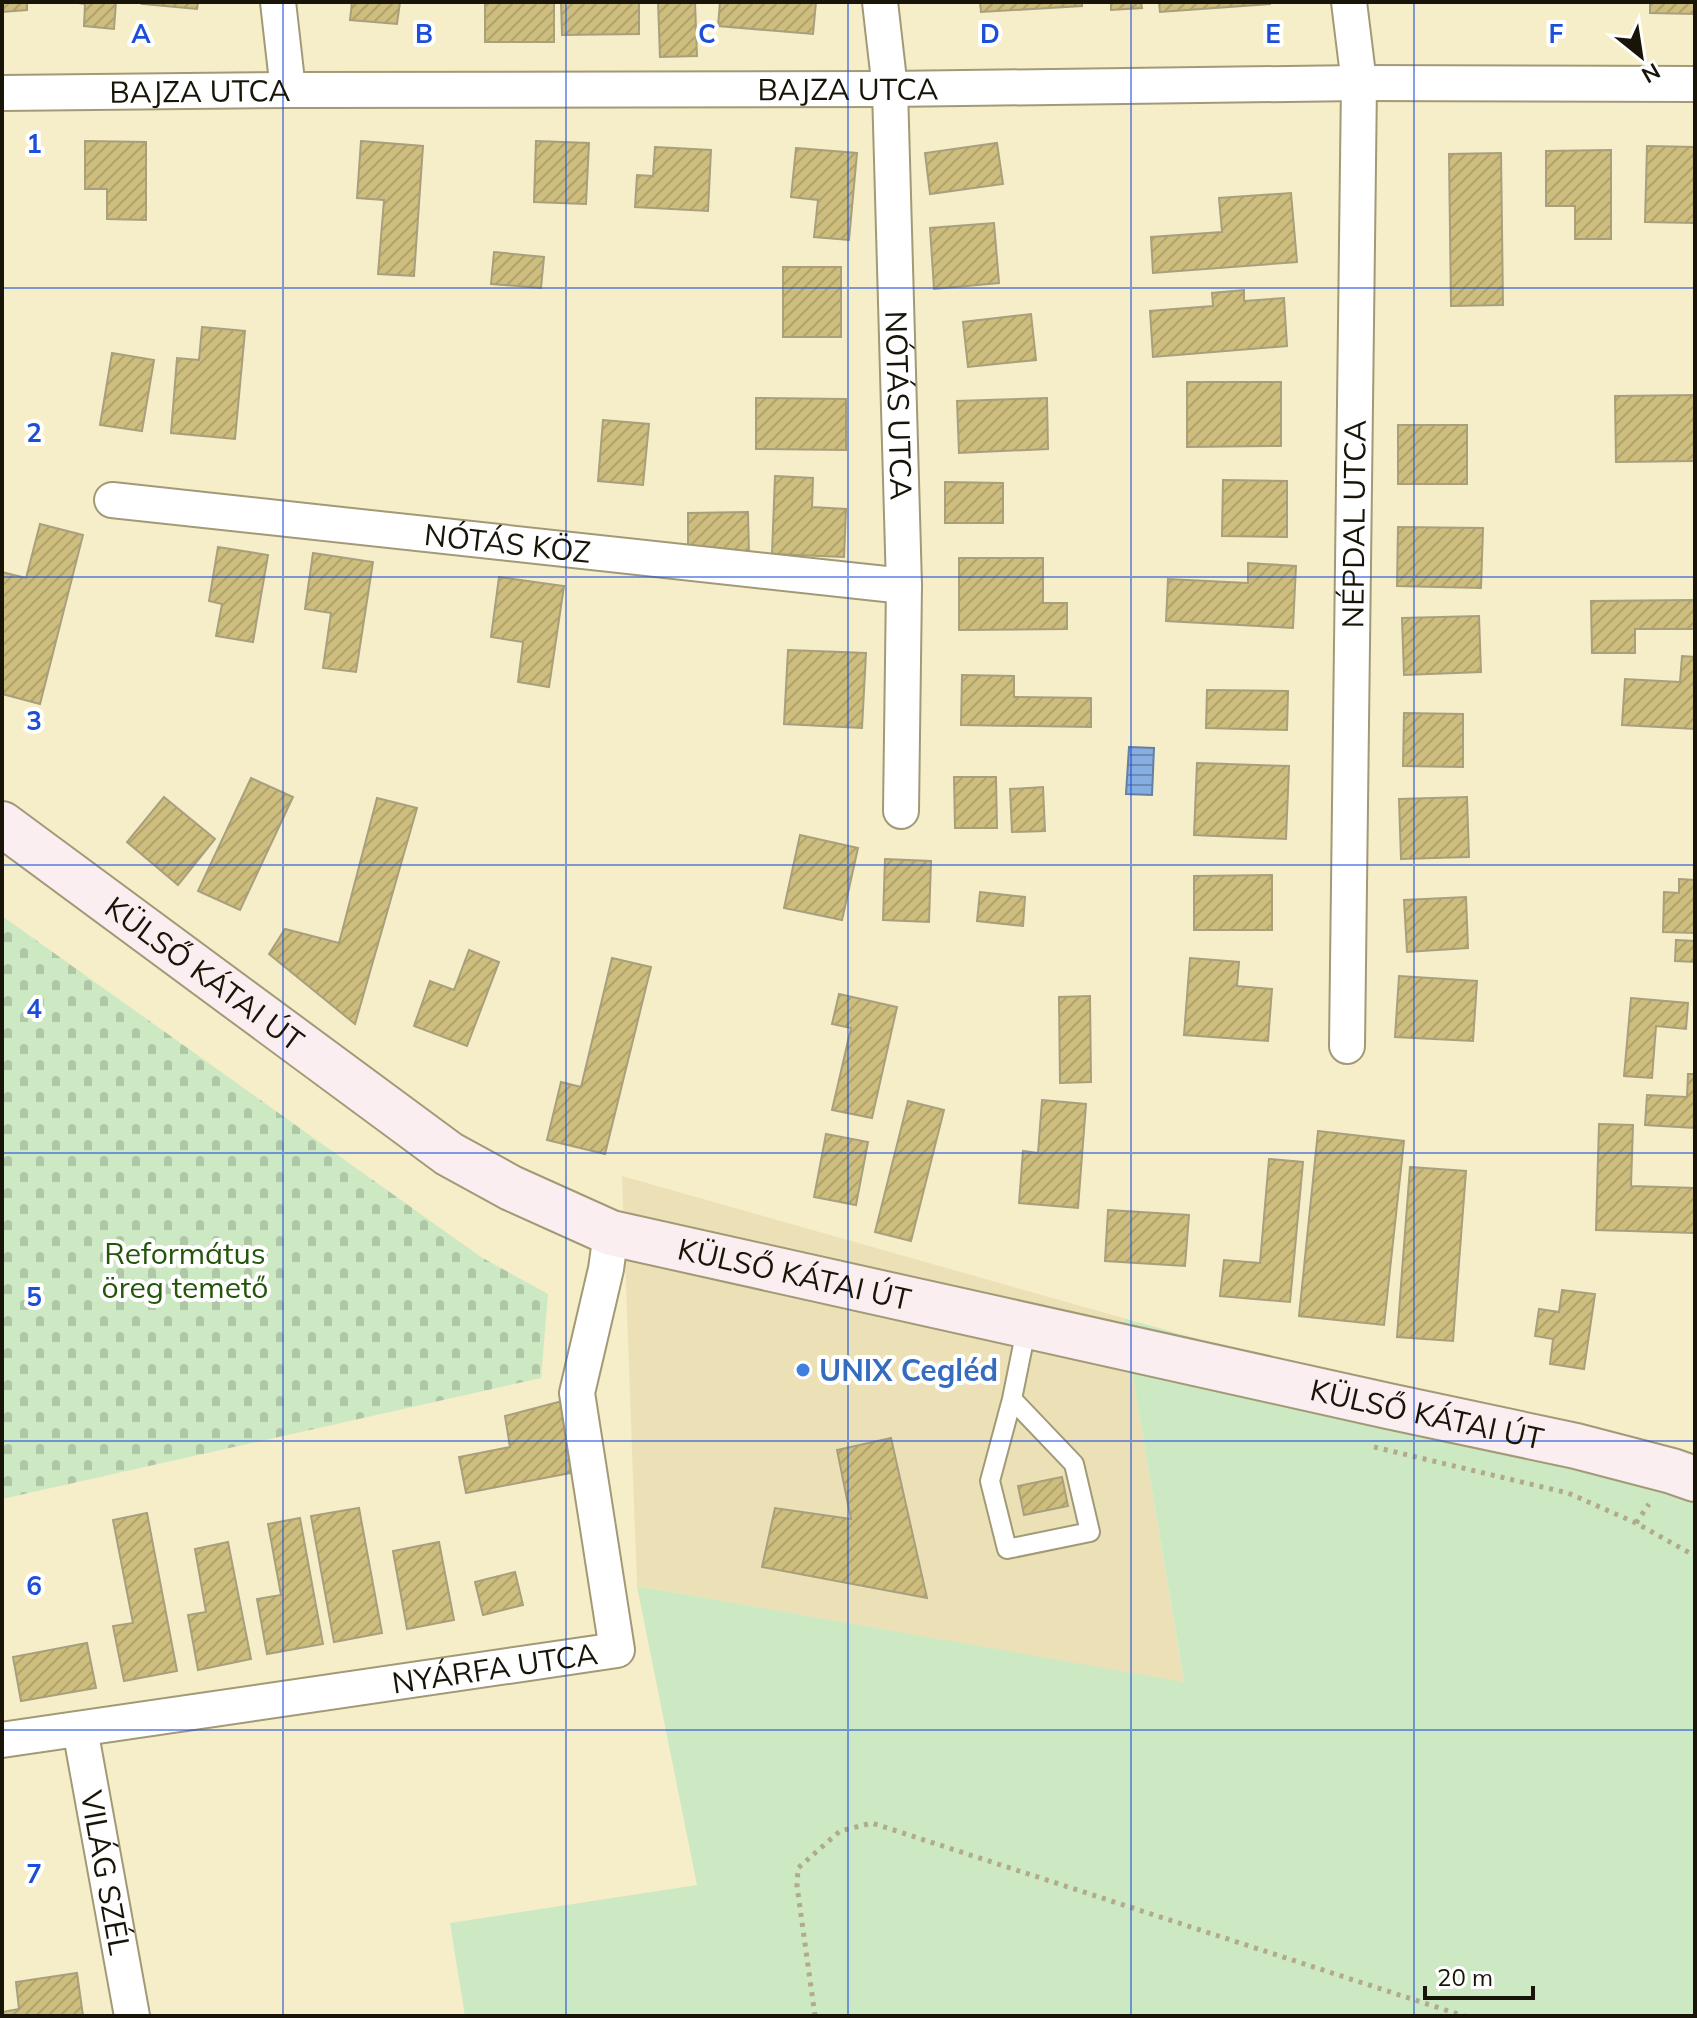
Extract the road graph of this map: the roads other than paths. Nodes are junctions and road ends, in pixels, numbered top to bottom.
1 (278, 2) edge
2 (880, 2) edge
3 (1349, 2) edge
4 (1359, 83) junction
5 (1695, 84) edge
6 (890, 89) junction
7 (288, 90) junction
8 (2, 93) edge
9 (112, 500) dead end
10 (904, 586) junction
11 (901, 811) dead end
12 (2, 824) edge
13 (1347, 1046) dead end
14 (611, 1233) junction
15 (1027, 1325) junction
16 (1012, 1399) junction
17 (1695, 1479) edge
18 (80, 1729) junction
19 (2, 1740) edge
20 (132, 2016) edge

1 - 7 street
2 - 6 street, NÓTÁS UTCA
3 - 4 street, NÉPDAL UTCA
4 - 5 street, BAJZA UTCA
4 - 6 street, BAJZA UTCA
4 - 13 street, NÉPDAL UTCA
6 - 7 street, BAJZA UTCA
6 - 10 street, NÓTÁS UTCA
7 - 8 street, BAJZA UTCA
9 - 10 street, NÓTÁS KÖZ
10 - 11 street, NÓTÁS UTCA
12 - 14 main road, KÜLSŐ KÁTAI ÚT
14 - 15 main road, KÜLSŐ KÁTAI ÚT
14 - 18 street, NYÁRFA UTCA
15 - 16 lane
15 - 17 main road, KÜLSŐ KÁTAI ÚT
16 - 16 lane
18 - 19 street, NYÁRFA UTCA
18 - 20 street, VILÁG SZÉL

